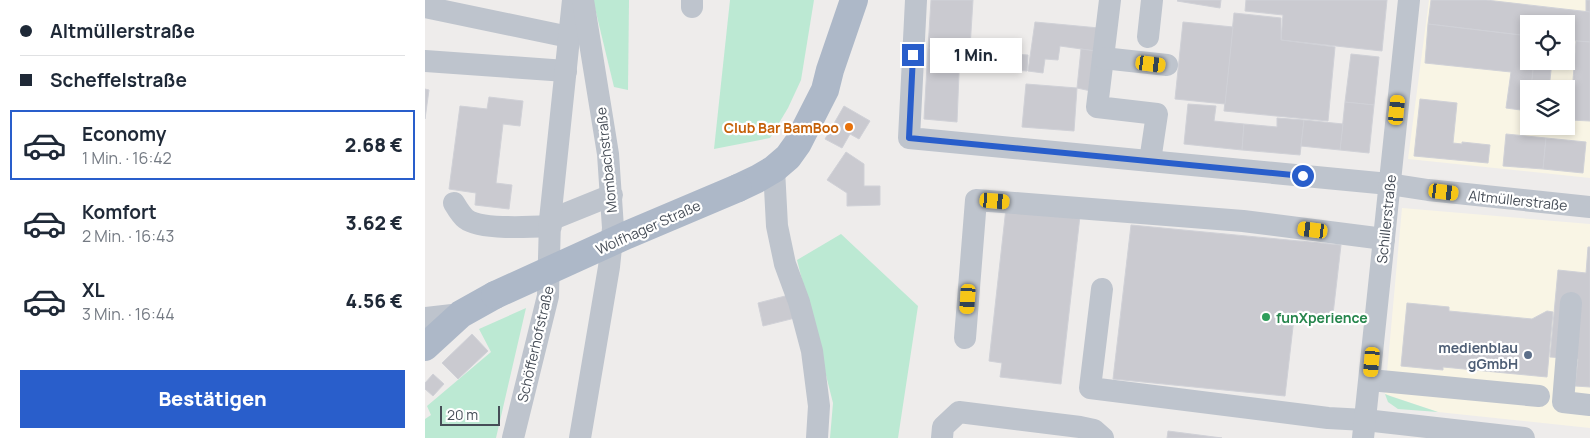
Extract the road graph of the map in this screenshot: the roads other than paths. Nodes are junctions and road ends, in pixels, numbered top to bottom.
1 (573, 0) edge
2 (583, 0) edge
3 (840, 0) edge
4 (854, 0) edge
5 (916, 0) edge
6 (1110, 0) edge
7 (1152, 0) edge
8 (1409, 0) edge
9 (425, 7) edge
10 (569, 37) junction
11 (1147, 38) dead end
12 (1103, 58) junction
13 (425, 61) edge
14 (1167, 66) dead end
15 (830, 70) junction
16 (566, 71) junction
17 (1150, 161) junction
18 (769, 172) junction
19 (1389, 184) junction
20 (612, 195) junction
21 (453, 204) dead end
22 (1590, 207) edge
23 (551, 223) junction
24 (1384, 239) junction
25 (1102, 289) dead end
26 (1571, 303) dead end
27 (461, 314) junction
28 (425, 318) edge
29 (965, 338) dead end
30 (425, 346) edge
31 (1370, 380) junction
32 (1539, 396) dead end
33 (1590, 405) edge
34 (1364, 429) edge
35 (513, 438) edge
36 (580, 438) edge
37 (817, 438) edge
38 (942, 438) edge
39 (1103, 438) edge
40 (1524, 438) edge

1 - 10 street, Schöfferhofstraße
2 - 20 street, Mombachstraße
3 - 15 main road, Wolfhager Straße
4 - 15 main road, Wolfhager Straße
5 - 17 street, Altmüllerstraße
6 - 12 street
7 - 11 street
8 - 19 street, Schillerstraße
9 - 10 street
10 - 16 street, Schöfferhofstraße
12 - 14 street
12 - 17 street
13 - 16 street
15 - 18 main road, Wolfhager Straße
16 - 23 street, Schöfferhofstraße
17 - 19 street, Altmüllerstraße
18 - 27 main road, Wolfhager Straße, bridge
18 - 37 street
19 - 22 street, Altmüllerstraße
19 - 24 street, Schillerstraße
20 - 23 street
20 - 36 street, Mombachstraße
21 - 23 street
23 - 35 street, Schöfferhofstraße
24 - 29 street
24 - 31 street, Schillerstraße
25 - 34 street
26 - 33 street
27 - 28 street
27 - 30 main road, Wolfhager Straße
31 - 32 street
31 - 34 street, Schillerstraße
34 - 40 street
38 - 39 street

